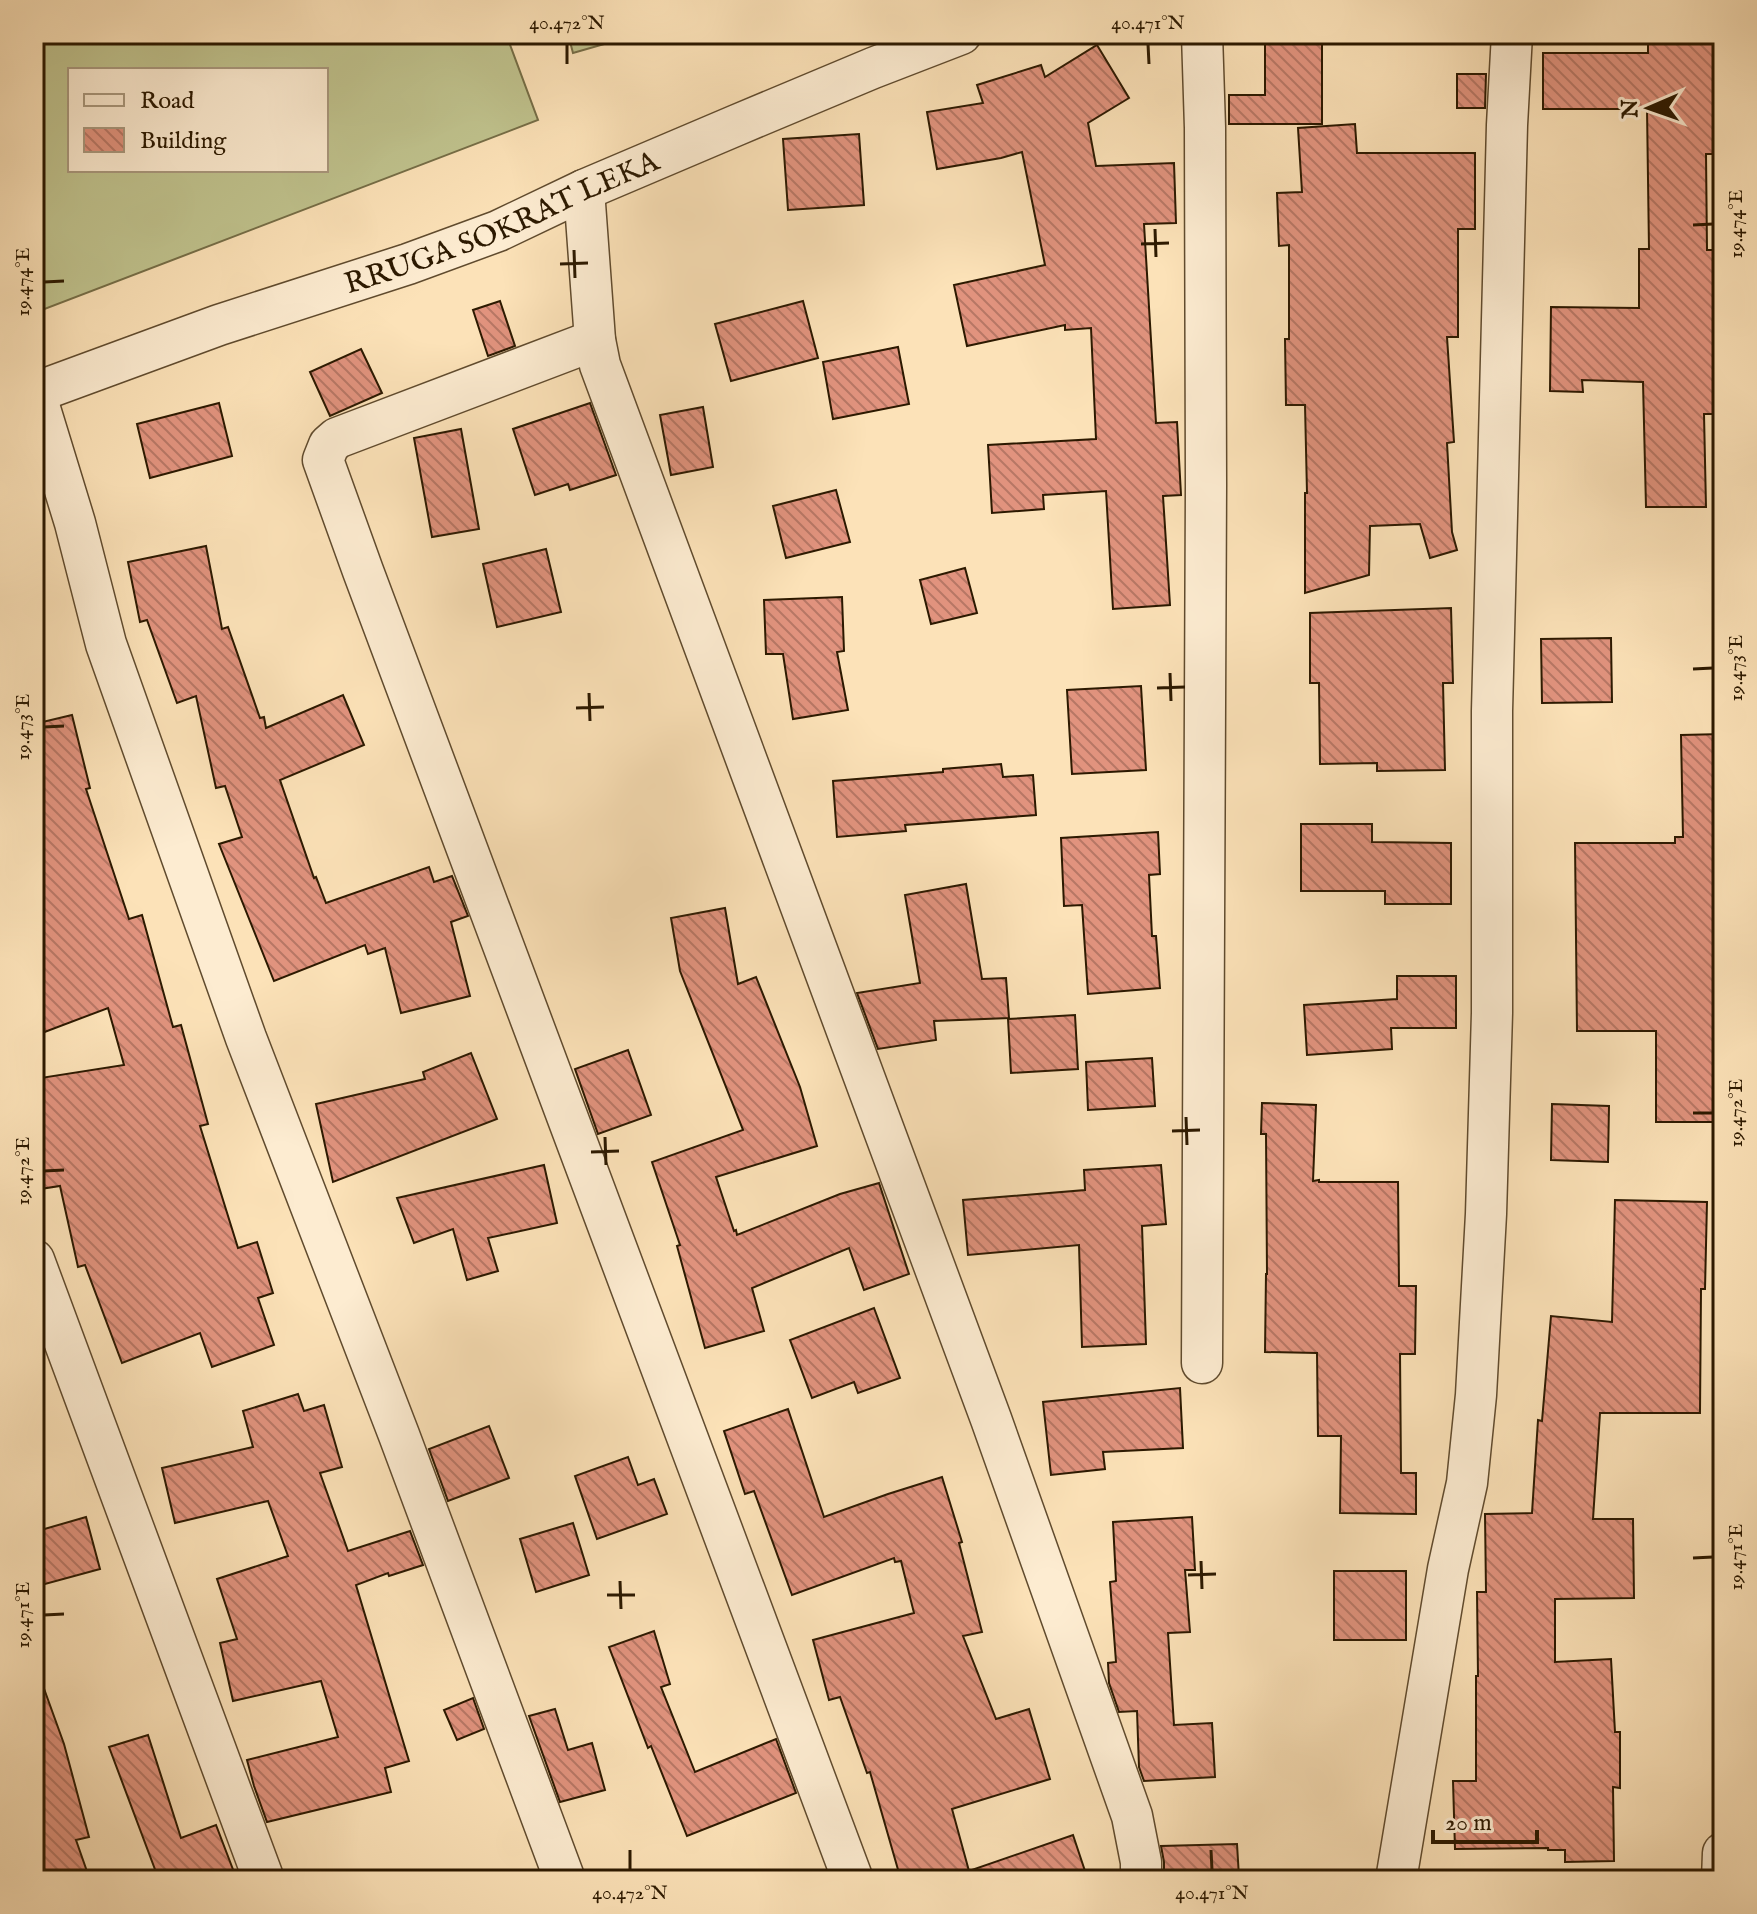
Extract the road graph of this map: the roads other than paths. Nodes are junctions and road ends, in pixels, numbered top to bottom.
1 (961, 34) edge
2 (1202, 34) edge
3 (1512, 34) edge
4 (584, 190) junction
5 (595, 340) junction
6 (34, 392) edge
7 (34, 1260) edge
8 (1202, 1363) dead end
9 (1723, 1853) edge
10 (264, 1880) edge
11 (565, 1880) edge
12 (853, 1880) edge
13 (1141, 1880) edge
14 (1396, 1880) edge
15 (1722, 1880) edge

1 - 4 street, RRUGA SOKRAT LEKA
2 - 8 street
3 - 14 street
4 - 5 street
4 - 6 street, RRUGA SOKRAT LEKA
5 - 12 street
5 - 13 street
6 - 11 street
7 - 10 street
9 - 15 street

